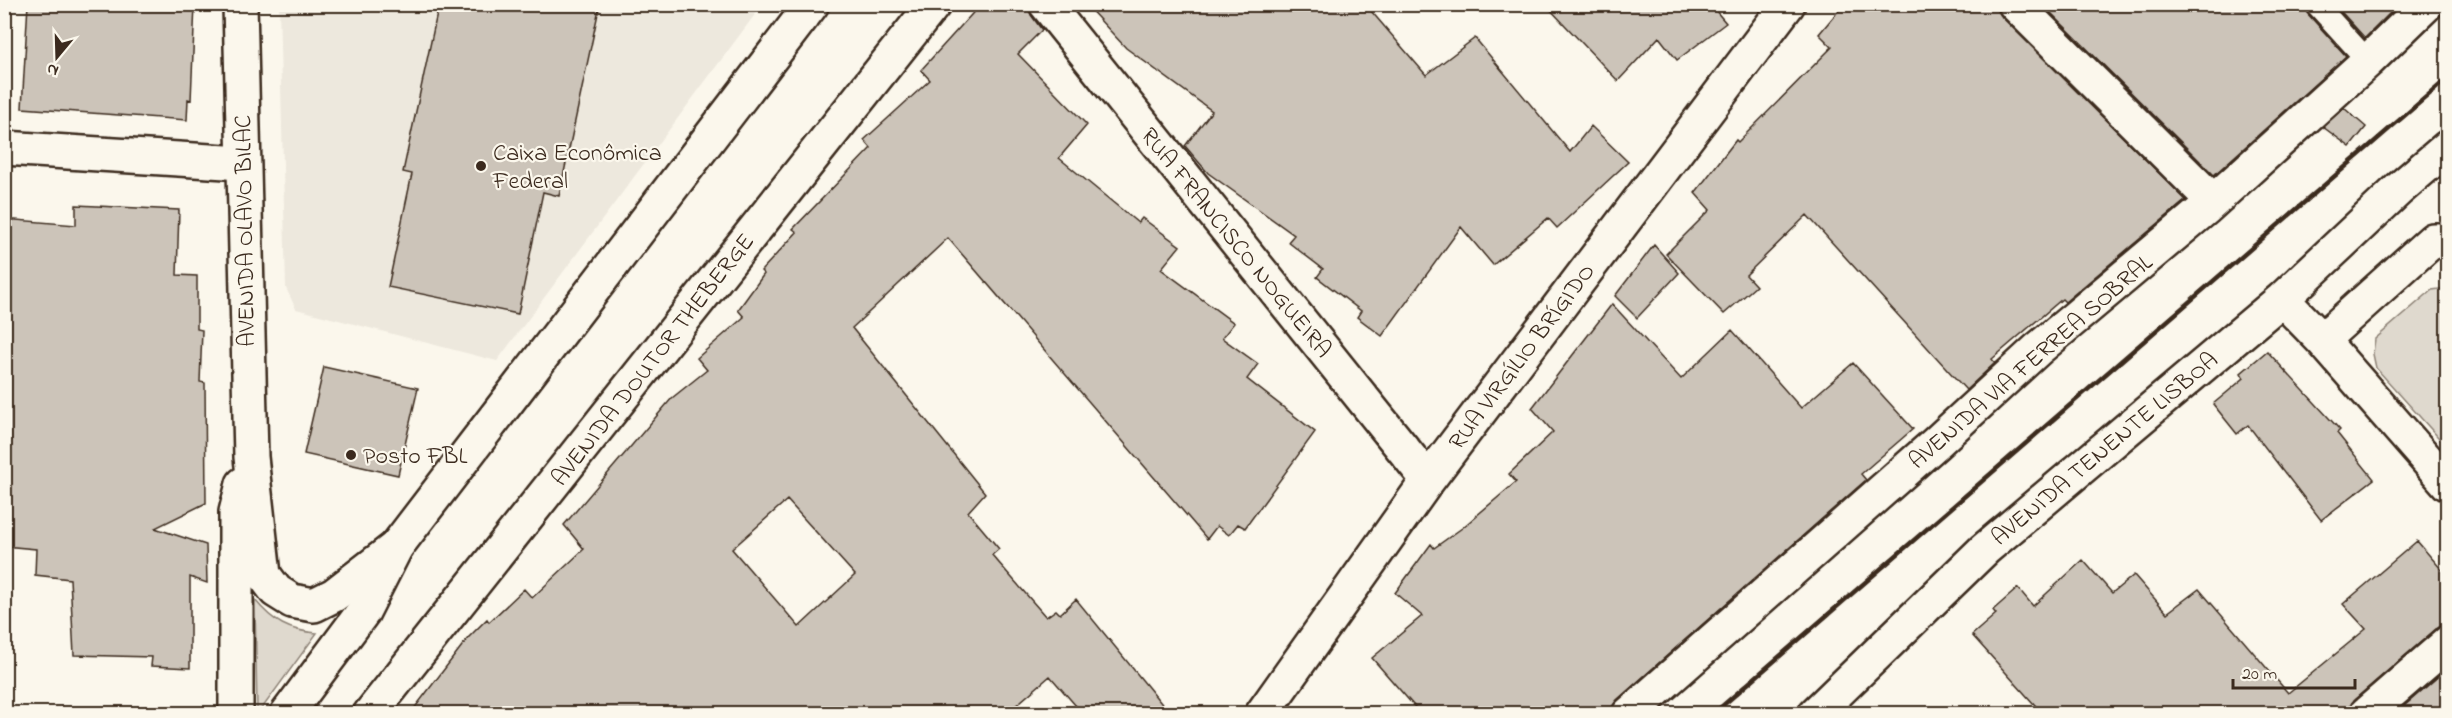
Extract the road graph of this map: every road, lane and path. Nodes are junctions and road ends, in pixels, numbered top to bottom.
1 (240, 4) edge
2 (812, 4) edge
3 (934, 4) edge
4 (1046, 4) edge
5 (1788, 4) edge
6 (2015, 4) edge
7 (2316, 4) edge
8 (2427, 4) edge
9 (2368, 62) junction
10 (2448, 147) edge
11 (4, 148) edge
12 (242, 163) junction
13 (2213, 201) junction
14 (2448, 240) edge
15 (2282, 298) junction
16 (2322, 340) junction
17 (250, 457) junction
18 (1428, 480) junction
19 (2448, 484) edge
20 (396, 547) junction
21 (2448, 643) edge
22 (236, 714) edge
23 (287, 714) edge
24 (370, 714) edge
25 (1262, 714) edge
26 (1629, 714) edge
27 (1815, 714) edge
28 (2366, 714) edge

1 - 12 street, AVENIDA OLAVO BILAC
2 - 20 street
3 - 24 street, AVENIDA DOUTOR THEBERGE
4 - 18 street, RUA FRANCISCO NOGUEIRA
5 - 18 street, RUA VIRGÍLIO BRÍGIDO
6 - 13 street
7 - 9 lane
8 - 9 street, AVENIDA VIA FERREA SOBRAL
9 - 13 street, AVENIDA VIA FERREA SOBRAL
10 - 15 street, AVENIDA TENENTE LISBOA
11 - 12 street
12 - 17 street, AVENIDA OLAVO BILAC
13 - 26 street, AVENIDA VIA FERREA SOBRAL
14 - 16 street
15 - 16 street
15 - 27 street, AVENIDA TENENTE LISBOA
16 - 19 street
17 - 20 street, AVENIDA OLAVO BILAC
17 - 22 street, AVENIDA OLAVO BILAC
18 - 25 street, RUA VIRGÍLIO BRÍGIDO
20 - 23 street
21 - 28 street

